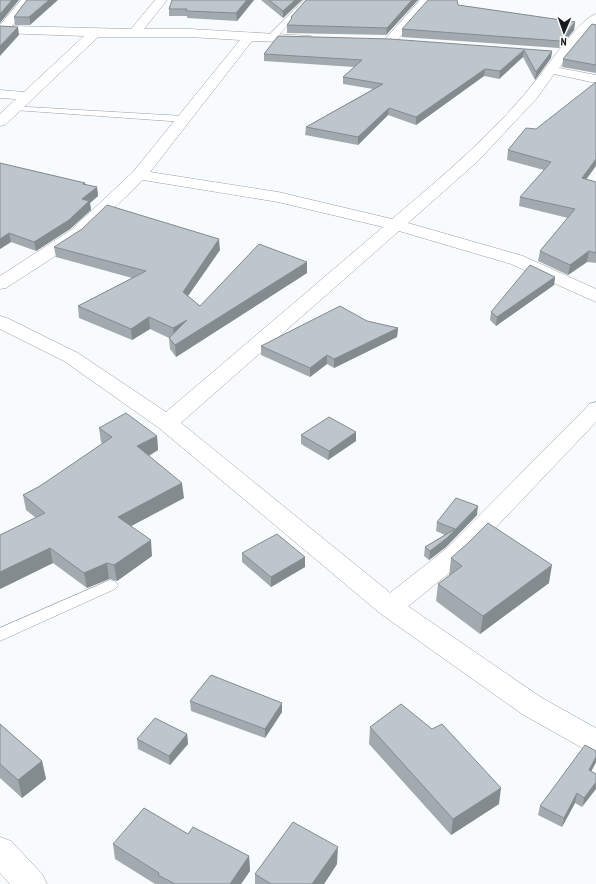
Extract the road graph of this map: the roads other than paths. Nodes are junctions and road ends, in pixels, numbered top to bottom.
1 (27, 0) edge
2 (161, 0) edge
3 (308, 0) edge
4 (426, 0) edge
5 (593, 23) edge
6 (2, 29) edge
7 (135, 32) junction
8 (95, 33) junction
9 (249, 37) junction
10 (271, 38) junction
11 (319, 39) edge
12 (374, 41) edge
13 (390, 41) junction
14 (405, 42) edge
15 (552, 70) junction
16 (596, 79) edge
17 (0, 94) edge
18 (27, 96) junction
19 (14, 108) junction
20 (184, 119) junction
21 (0, 122) edge
22 (139, 175) junction
23 (396, 225) junction
24 (0, 284) edge
25 (596, 296) edge
26 (0, 322) edge
27 (596, 408) edge
28 (167, 423) junction
29 (110, 586) dead end
30 (390, 608) junction
31 (0, 635) edge
32 (596, 742) edge
33 (0, 851) edge
34 (31, 884) edge

1 - 6 street
2 - 7 street
3 - 10 lane
4 - 13 street
5 - 15 street
6 - 8 street
7 - 8 street
7 - 9 street
8 - 18 street
9 - 10 street
9 - 20 street
10 - 11 street
12 - 13 street
13 - 14 street
15 - 16 street
15 - 23 street
17 - 18 street
18 - 19 street
19 - 20 lane
19 - 21 street
20 - 22 street
22 - 23 street
22 - 24 street
23 - 25 street
23 - 28 street
26 - 28 street
27 - 30 street
28 - 30 street
29 - 31 lane
30 - 32 street
33 - 34 street

